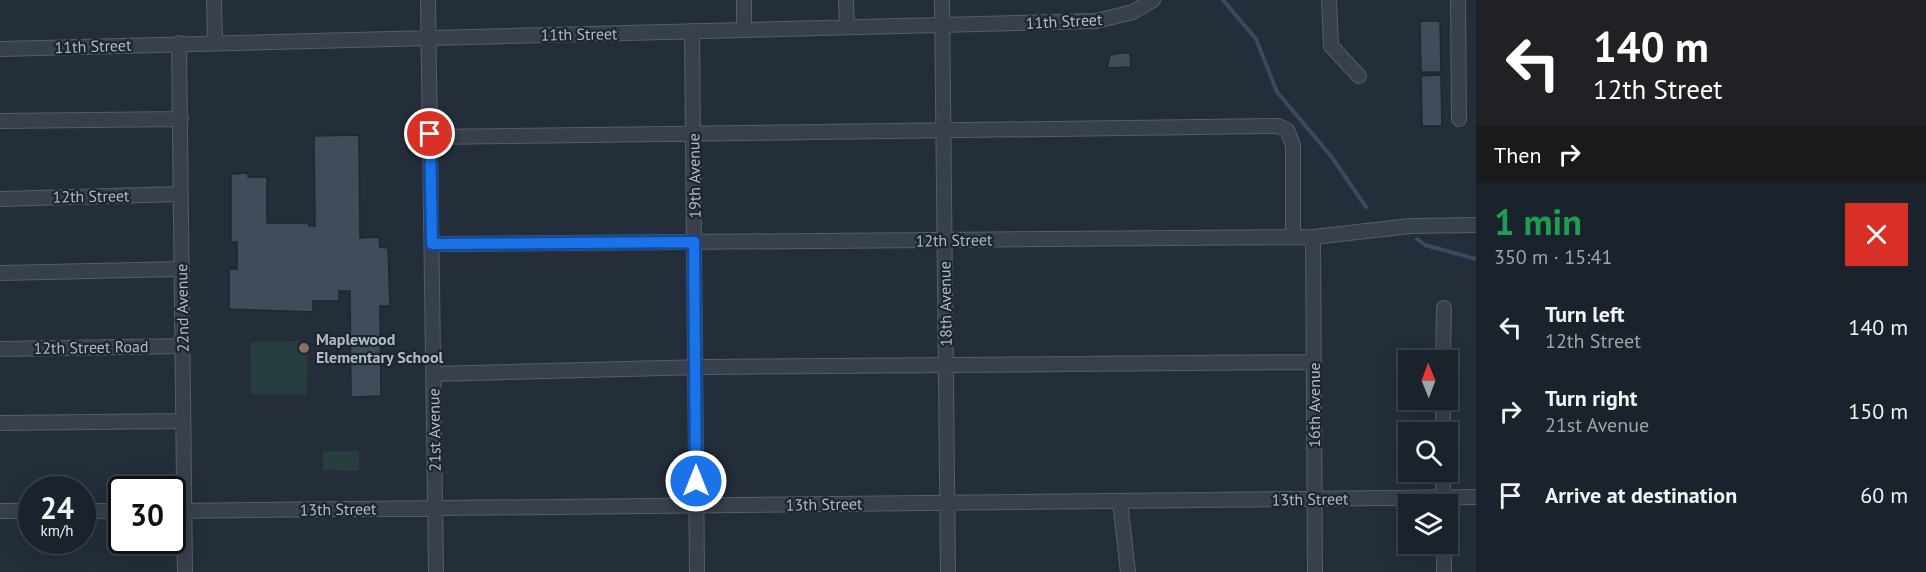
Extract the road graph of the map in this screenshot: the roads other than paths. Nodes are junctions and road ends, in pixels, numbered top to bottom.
1 (214, 0) edge
2 (428, 0) edge
3 (744, 0) edge
4 (846, 0) edge
5 (942, 0) edge
6 (1152, 0) edge
7 (1329, 0) edge
8 (1458, 0) edge
9 (943, 26) junction
10 (847, 27) junction
11 (744, 30) junction
12 (692, 31) junction
13 (428, 37) junction
14 (215, 42) junction
15 (179, 43) junction
16 (0, 49) edge
17 (1359, 76) dead end
18 (181, 119) junction
19 (1459, 119) dead end
20 (0, 121) edge
21 (944, 129) junction
22 (693, 132) junction
23 (430, 137) junction
24 (181, 194) junction
25 (0, 199) edge
26 (1476, 225) edge
27 (1293, 237) junction
28 (1313, 237) junction
29 (945, 240) junction
30 (694, 242) junction
31 (432, 244) junction
32 (182, 269) junction
33 (0, 273) edge
34 (1444, 308) dead end
35 (183, 346) junction
36 (0, 349) edge
37 (1443, 350) edge
38 (1314, 362) junction
39 (946, 365) junction
40 (695, 367) junction
41 (434, 374) junction
42 (183, 421) junction
43 (0, 423) edge
44 (180, 476) edge
45 (1476, 497) edge
46 (1315, 499) junction
47 (1458, 499) edge
48 (1398, 500) edge
49 (1120, 501) junction
50 (947, 502) junction
51 (696, 505) junction
52 (435, 508) junction
53 (0, 511) edge
54 (18, 511) edge
55 (186, 511) edge
56 (183, 554) edge
57 (1443, 554) edge
58 (185, 572) edge
59 (436, 572) edge
60 (697, 572) edge
61 (948, 572) edge
62 (1128, 572) edge
63 (1316, 572) edge
64 (1444, 572) edge

1 - 14 street
2 - 13 street, 21st Avenue
3 - 11 street
4 - 10 street
5 - 9 street, 18th Avenue
6 - 9 street, 11th Street
7 - 17 street
8 - 19 street
9 - 10 street, 11th Street
9 - 21 street, 18th Avenue
10 - 11 street, 11th Street
11 - 12 street, 11th Street
12 - 13 street, 11th Street
12 - 22 street, 19th Avenue
13 - 14 street, 11th Street
13 - 23 street, 21st Avenue
14 - 15 street, 11th Street
15 - 16 street, 11th Street
15 - 18 street, 22nd Avenue
18 - 20 street
18 - 24 street, 22nd Avenue
21 - 22 street
21 - 27 street
21 - 29 street, 18th Avenue
22 - 23 street
22 - 30 street, 19th Avenue
23 - 31 street, 21st Avenue
24 - 25 street, 12th Street
24 - 32 street, 22nd Avenue
26 - 28 street, 12th Street
27 - 28 street, 12th Street
27 - 29 street, 12th Street
28 - 38 street, 16th Avenue
29 - 30 street, 12th Street
29 - 39 street, 18th Avenue
30 - 31 street, 12th Street
30 - 40 street, 19th Avenue
31 - 41 street, 21st Avenue
32 - 33 street
32 - 35 street, 22nd Avenue
34 - 37 street
35 - 36 street, 12th Street Road
35 - 42 street, 22nd Avenue
38 - 39 street
38 - 46 street, 16th Avenue
39 - 40 street
39 - 50 street, 18th Avenue
40 - 41 street
40 - 51 street, 19th Avenue
41 - 52 street, 21st Avenue
42 - 43 street
42 - 44 street, 22nd Avenue
45 - 47 street, 13th Street
46 - 48 street, 13th Street
46 - 49 street, 13th Street
46 - 63 street, 16th Avenue
49 - 50 street, 13th Street
49 - 62 street
50 - 51 street, 13th Street
50 - 61 street, 18th Avenue
51 - 52 street, 13th Street
51 - 60 street, 19th Avenue
52 - 55 street, 13th Street
52 - 59 street, 21st Avenue
53 - 54 street
56 - 58 street, 22nd Avenue
57 - 64 street

